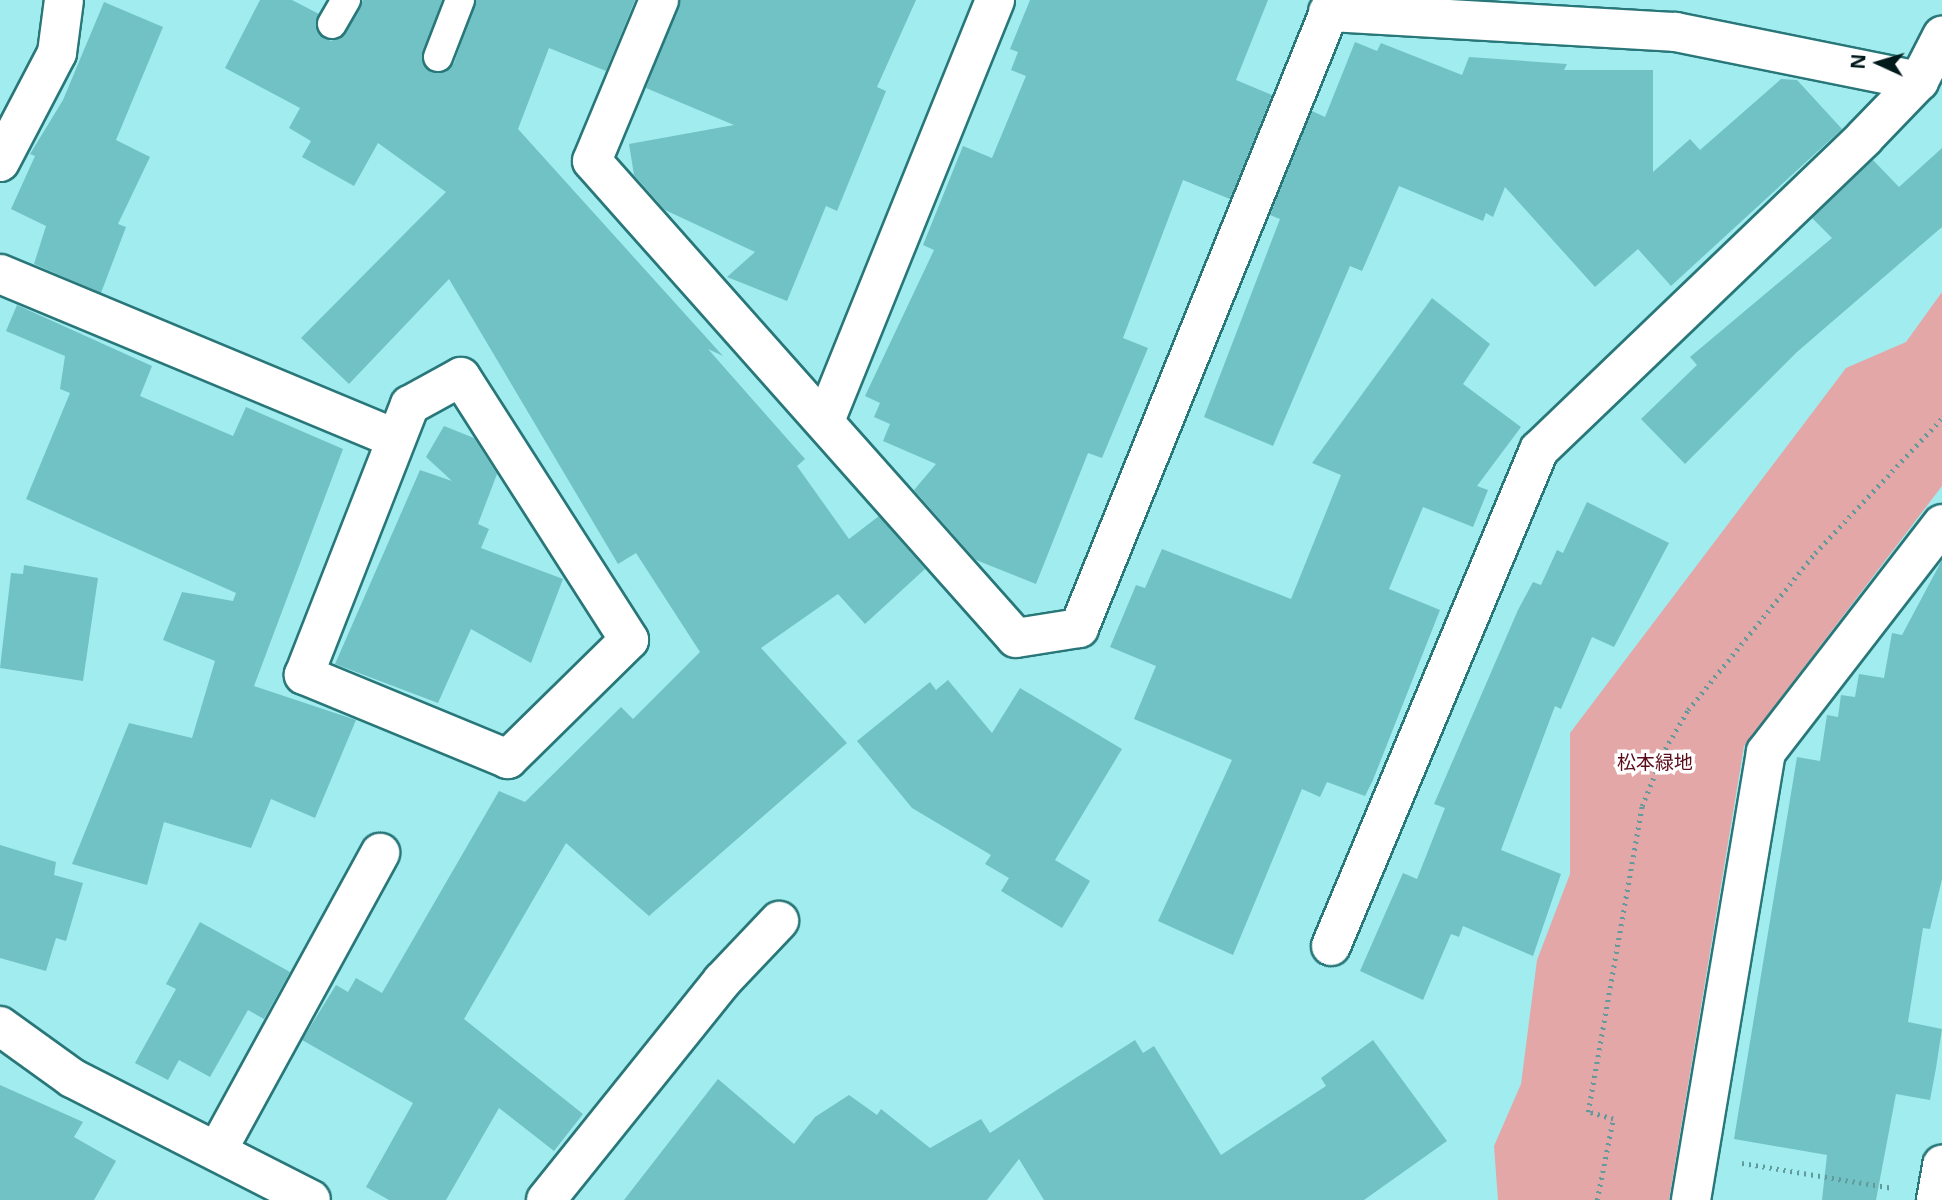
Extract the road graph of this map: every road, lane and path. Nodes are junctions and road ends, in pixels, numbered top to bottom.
1 (64, 0) edge
2 (346, 0) edge
3 (460, 0) edge
4 (659, 0) edge
5 (995, 0) edge
6 (1331, 6) edge
7 (1667, 15) edge
8 (332, 24) dead end
9 (1942, 36) edge
10 (438, 57) dead end
11 (1919, 81) junction
12 (0, 162) edge
13 (0, 274) edge
14 (1942, 418) edge
15 (825, 421) junction
16 (394, 438) junction
17 (1942, 524) edge
18 (380, 853) dead end
19 (779, 921) dead end
20 (1331, 946) dead end
21 (0, 1026) edge
22 (216, 1151) junction
23 (1698, 1156) junction
24 (1938, 1186) edge
25 (311, 1200) edge
26 (546, 1200) edge
27 (1597, 1200) edge
28 (1691, 1200) edge

1 - 12 street
2 - 8 lane
3 - 10 lane
4 - 15 street
5 - 15 street
6 - 7 street
6 - 15 street
7 - 11 street
9 - 11 street
11 - 20 street
13 - 16 street
14 - 27 path
16 - 16 street
17 - 23 street
18 - 22 street
19 - 26 street
21 - 22 street
22 - 25 street
23 - 24 path
23 - 28 street

